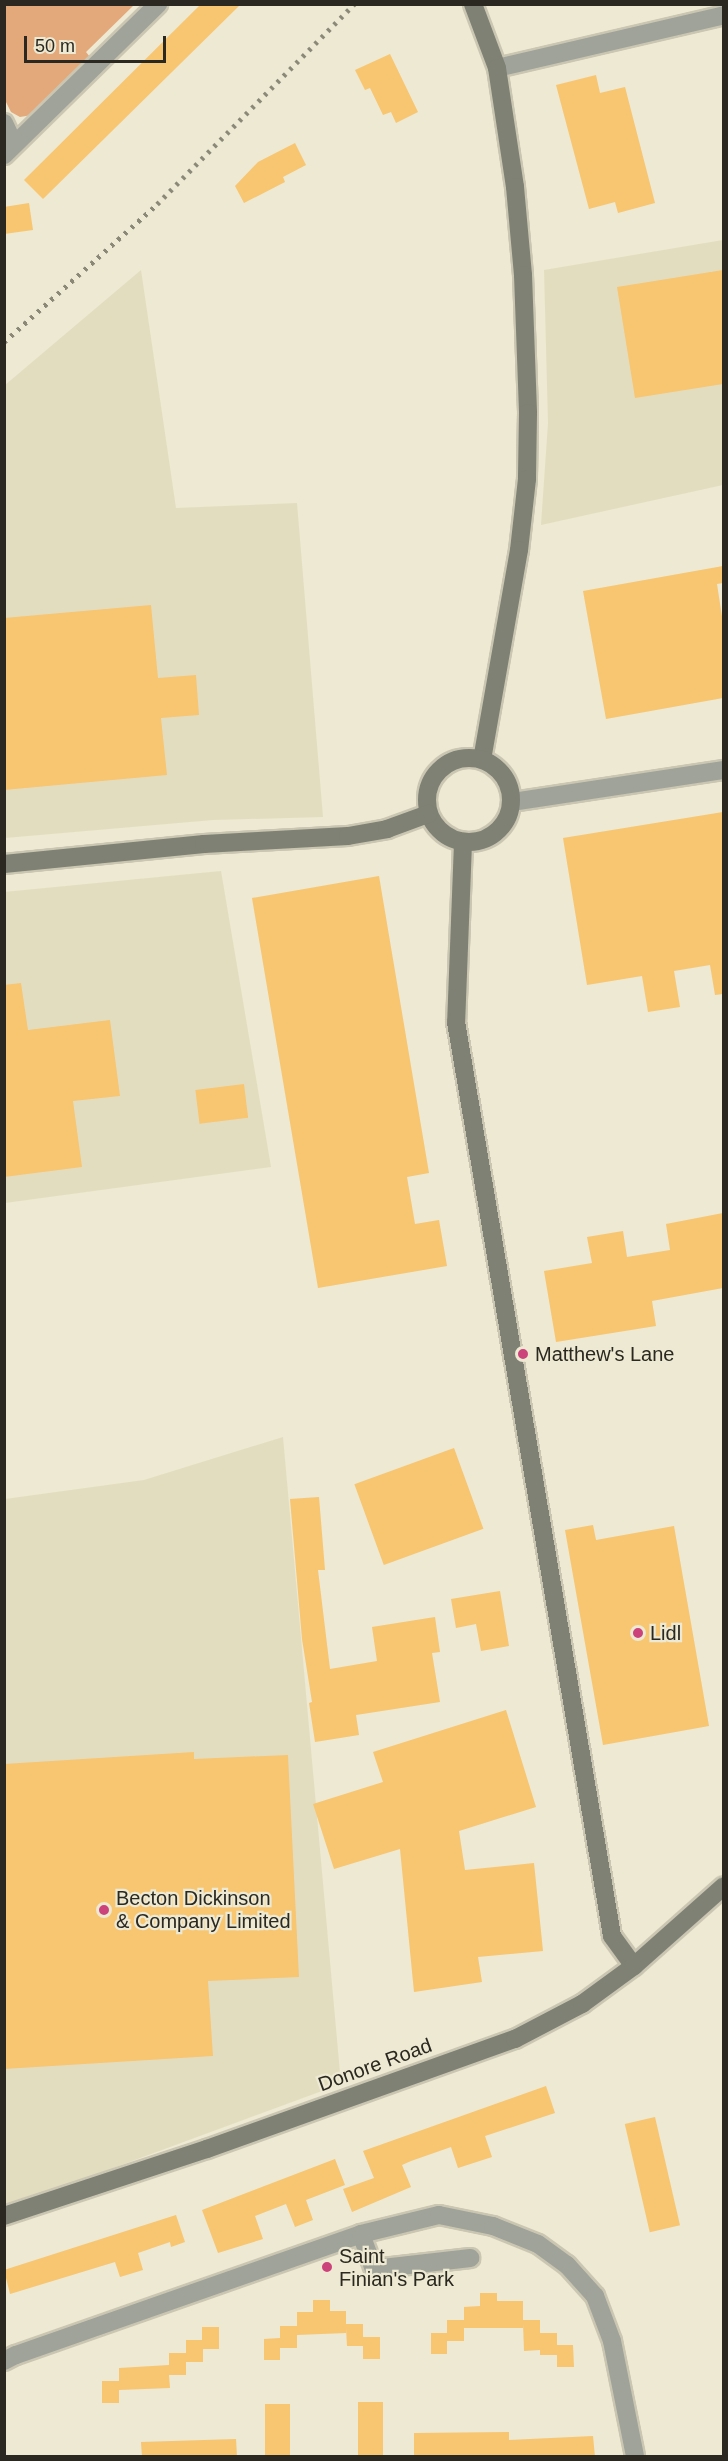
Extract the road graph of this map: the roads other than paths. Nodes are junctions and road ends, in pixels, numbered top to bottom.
1 (158, 4) edge
2 (473, 4) edge
3 (723, 15) edge
4 (497, 68) junction
5 (4, 123) edge
6 (9, 149) edge
7 (482, 759) junction
8 (723, 770) edge
9 (512, 802) junction
10 (428, 814) junction
11 (463, 843) junction
12 (4, 864) edge
13 (723, 1886) edge
14 (634, 1966) junction
15 (4, 2216) edge
16 (361, 2234) junction
17 (470, 2258) dead end
18 (4, 2361) edge
19 (635, 2457) edge

1 - 6 street
2 - 4 street
3 - 4 street
4 - 7 street
5 - 6 street
7 - 9 street
7 - 10 street
8 - 9 street
9 - 11 street
10 - 11 street
10 - 12 street
11 - 14 street
13 - 14 street, Donore Road
14 - 15 street, Donore Road
16 - 17 street
16 - 18 street
16 - 19 street

